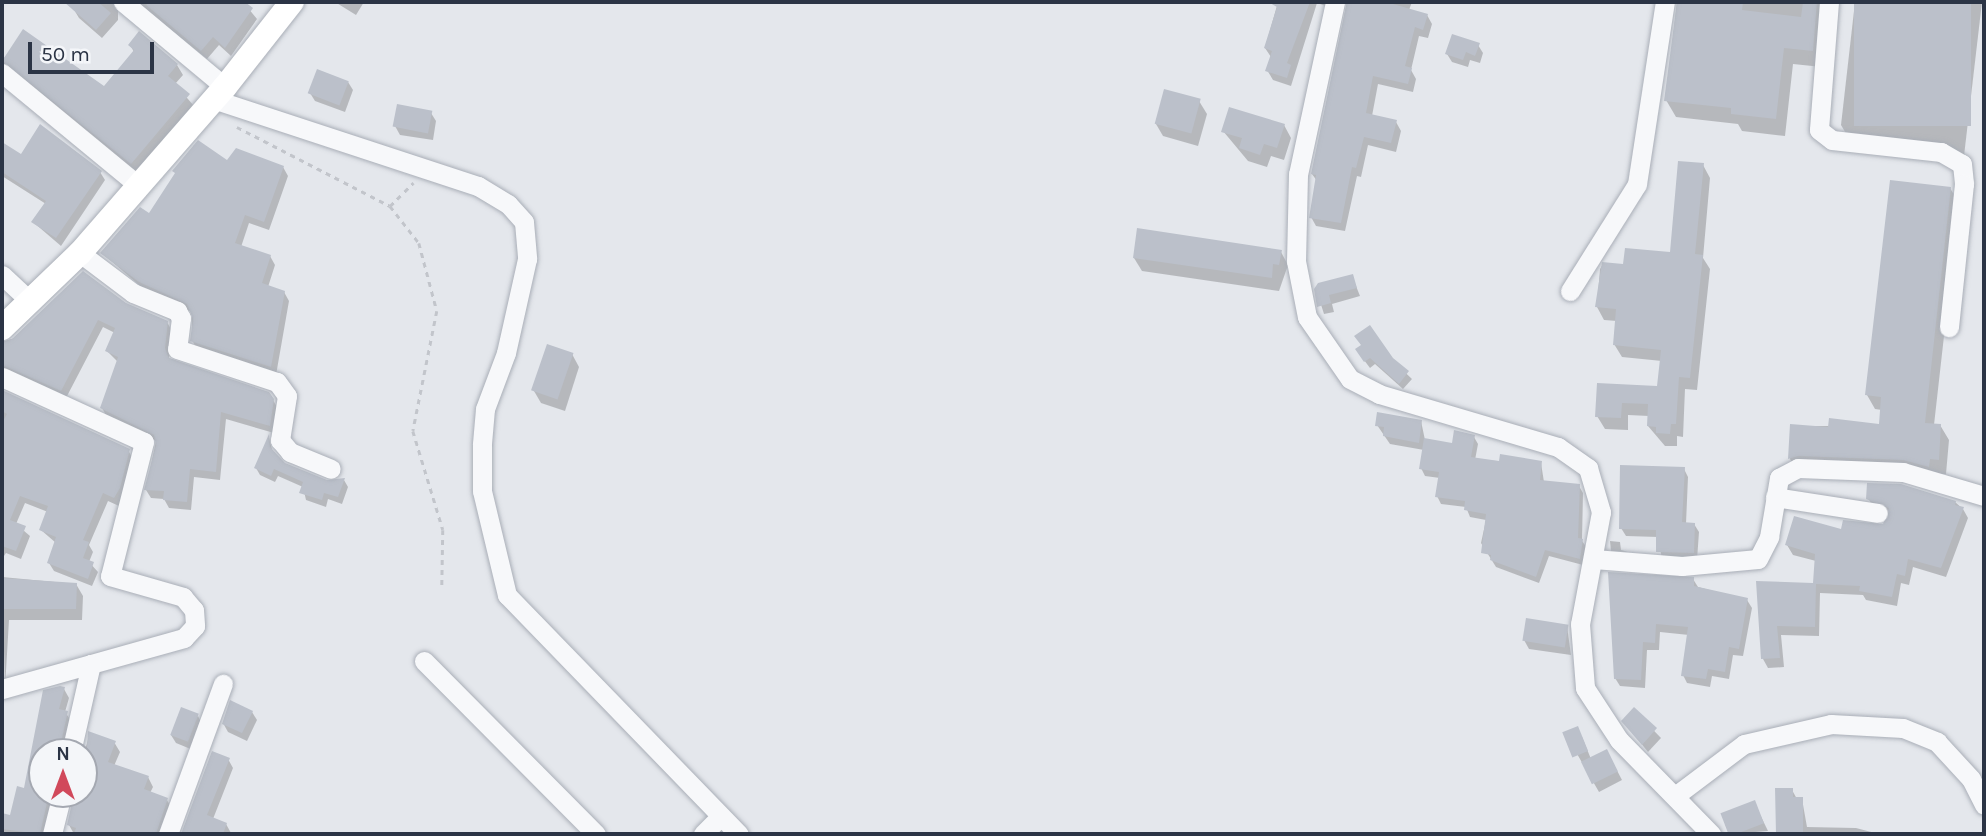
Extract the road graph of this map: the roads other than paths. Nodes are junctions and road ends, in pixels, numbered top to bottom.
1 (123, 2) edge
2 (292, 2) edge
3 (1335, 2) edge
4 (1665, 2) edge
5 (1829, 2) edge
6 (2, 73) edge
7 (214, 99) junction
8 (138, 185) junction
9 (80, 253) junction
10 (2, 275) edge
11 (1570, 291) dead end
12 (30, 301) junction
13 (1949, 327) dead end
14 (2, 328) edge
15 (2, 377) edge
16 (331, 469) dead end
17 (1984, 496) edge
18 (1775, 497) junction
19 (1878, 513) dead end
20 (1594, 559) junction
21 (424, 661) dead end
22 (91, 664) junction
23 (223, 684) dead end
24 (2, 689) edge
25 (74, 738) edge
26 (1675, 796) junction
27 (1984, 806) edge
28 (58, 808) edge
29 (721, 816) junction
30 (52, 834) edge
31 (168, 834) edge
32 (596, 834) edge
33 (703, 834) edge
34 (739, 834) edge
35 (1711, 834) edge

1 - 7 street
2 - 7 main road
3 - 20 street
4 - 11 street
5 - 13 street
6 - 8 street
7 - 8 main road
7 - 29 street
8 - 9 main road
9 - 12 main road
9 - 16 street
10 - 12 street
12 - 14 main road
15 - 22 street
17 - 18 street
18 - 19 street
18 - 20 street
20 - 26 street
21 - 32 street
22 - 24 street
22 - 25 street
23 - 31 street
26 - 27 street
26 - 35 street
28 - 30 street
29 - 33 street
29 - 34 street

